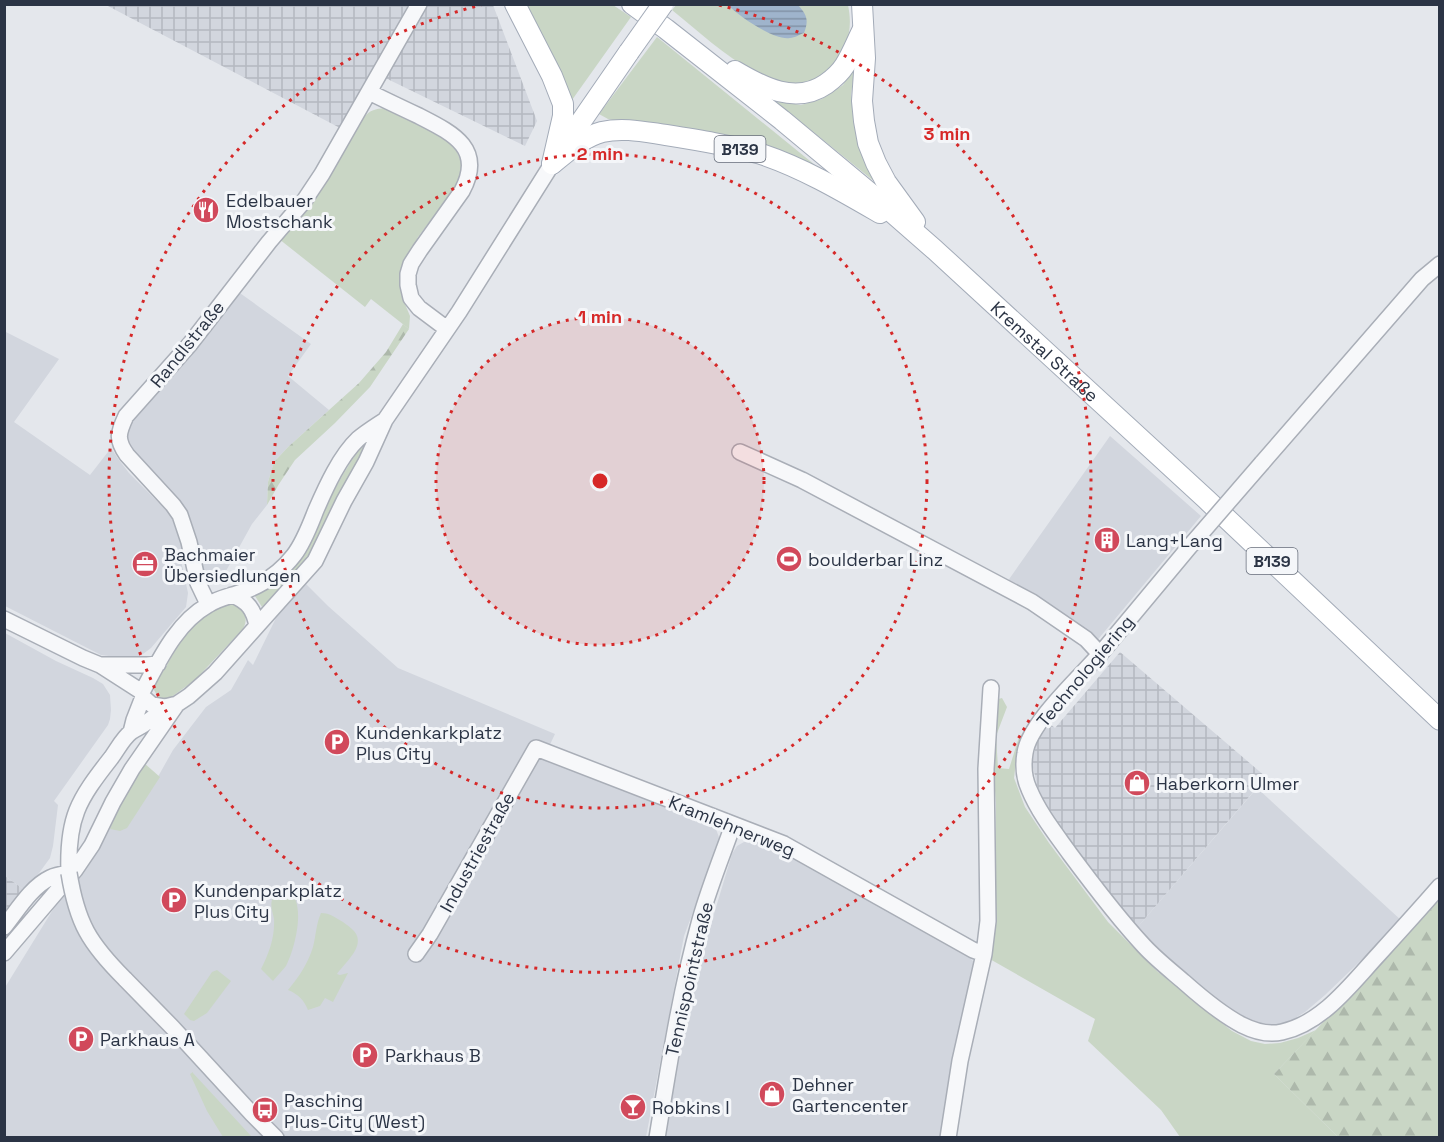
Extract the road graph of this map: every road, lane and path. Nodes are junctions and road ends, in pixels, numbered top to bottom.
1 (419, 4) edge
2 (515, 4) edge
3 (632, 4) edge
4 (663, 4) edge
5 (862, 4) edge
6 (666, 29) junction
7 (863, 29) junction
8 (369, 92) junction
9 (552, 164) junction
10 (919, 236) junction
11 (935, 250) junction
12 (1440, 264) edge
13 (447, 329) junction
14 (385, 420) junction
15 (740, 452) dead end
16 (232, 595) junction
17 (208, 604) junction
18 (4, 619) edge
19 (257, 626) junction
20 (1100, 654) junction
21 (158, 664) junction
22 (100, 665) junction
23 (992, 688) dead end
24 (143, 695) junction
25 (171, 706) junction
26 (1440, 720) edge
27 (130, 732) junction
28 (536, 748) joint
29 (734, 825) junction
30 (69, 873) junction
31 (1440, 886) edge
32 (4, 927) edge
33 (4, 953) edge
34 (416, 954) dead end
35 (984, 954) junction
36 (276, 1137) edge
37 (657, 1137) edge
38 (948, 1137) edge

1 - 8 street, Randlstraße
2 - 9 main road
3 - 6 main road, Kremstal Straße / B139
4 - 9 main road, bridge
5 - 7 main road, B139
6 - 7 main road, B139
6 - 10 main road, Kremstal Straße / B139
7 - 11 main road, B139
8 - 13 street
8 - 17 street, Randlstraße
9 - 10 main road, B139
9 - 13 street
10 - 11 main road, Kremstal Straße / B139
11 - 26 main road, Kremstal Straße / B139
12 - 20 street, Technologiering, bridge
13 - 14 street
14 - 16 street
14 - 19 street
15 - 20 street
16 - 17 street
16 - 19 street
17 - 21 street
18 - 22 street
19 - 25 street
20 - 31 street, Technologiering
21 - 22 street
21 - 24 street
22 - 24 street
23 - 35 street
24 - 25 street
24 - 27 street
25 - 27 street
25 - 33 street
27 - 30 street
28 - 29 street, Kramlehnerweg
28 - 34 street, Industriestraße
29 - 35 street, Kramlehnerweg
29 - 37 street, Tennispointstraße
30 - 32 street
30 - 36 street, bridge
35 - 38 street

